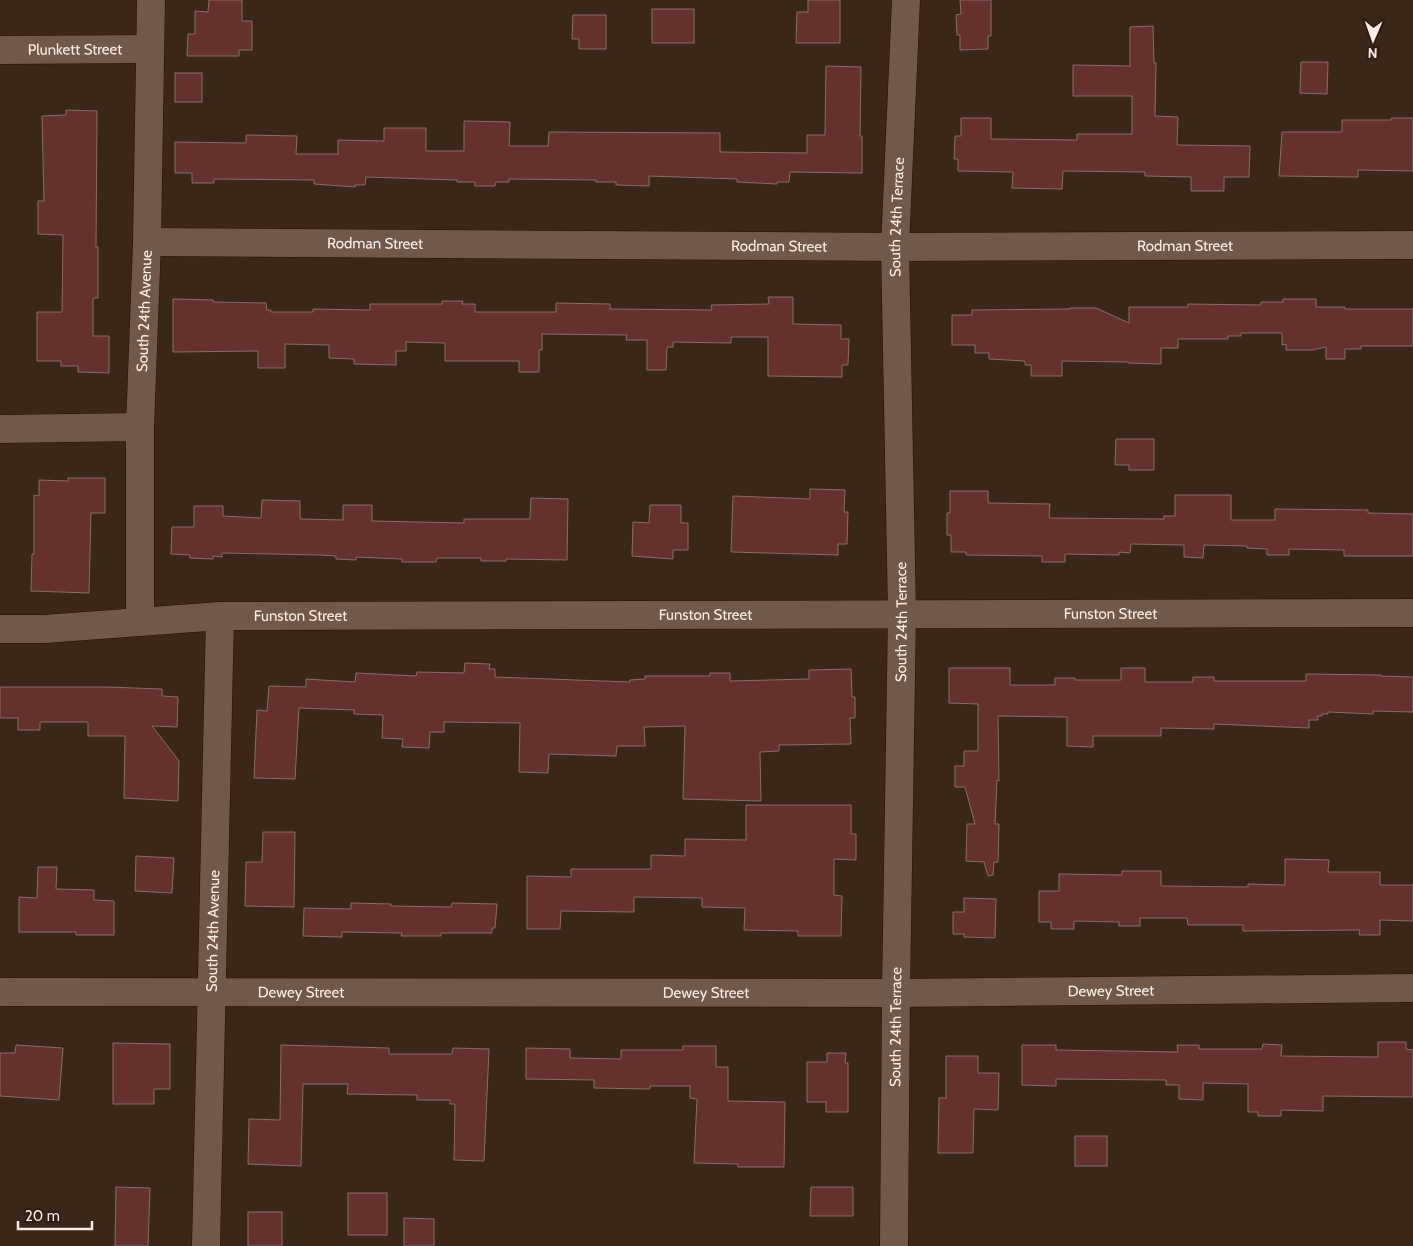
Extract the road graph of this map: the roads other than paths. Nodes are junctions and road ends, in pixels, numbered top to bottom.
1 (151, 0) edge
2 (906, 0) edge
3 (150, 49) junction
4 (0, 50) edge
5 (147, 242) junction
6 (1413, 245) edge
7 (895, 247) junction
8 (140, 427) junction
9 (0, 429) edge
10 (902, 613) junction
11 (1413, 613) edge
12 (220, 616) junction
13 (140, 622) junction
14 (0, 628) edge
15 (1413, 988) edge
16 (212, 991) junction
17 (0, 992) edge
18 (896, 993) junction
19 (206, 1246) edge
20 (894, 1246) edge

1 - 3 street, South 24th Avenue
2 - 7 street, South 24th Terrace
3 - 4 street, Plunkett Street
3 - 5 street, South 24th Avenue
5 - 7 street, Rodman Street
5 - 8 street, South 24th Avenue
6 - 7 street, Rodman Street
7 - 10 street, South 24th Terrace
8 - 9 street
8 - 13 street, South 24th Avenue
10 - 11 street, Funston Street
10 - 12 street, Funston Street
10 - 18 street, South 24th Terrace
12 - 13 street, Funston Street
12 - 16 street, South 24th Avenue
13 - 14 street, Funston Street
15 - 18 street, Dewey Street
16 - 17 street, Dewey Street
16 - 18 street, Dewey Street
16 - 19 street, South 24th Avenue
18 - 20 street, South 24th Terrace

